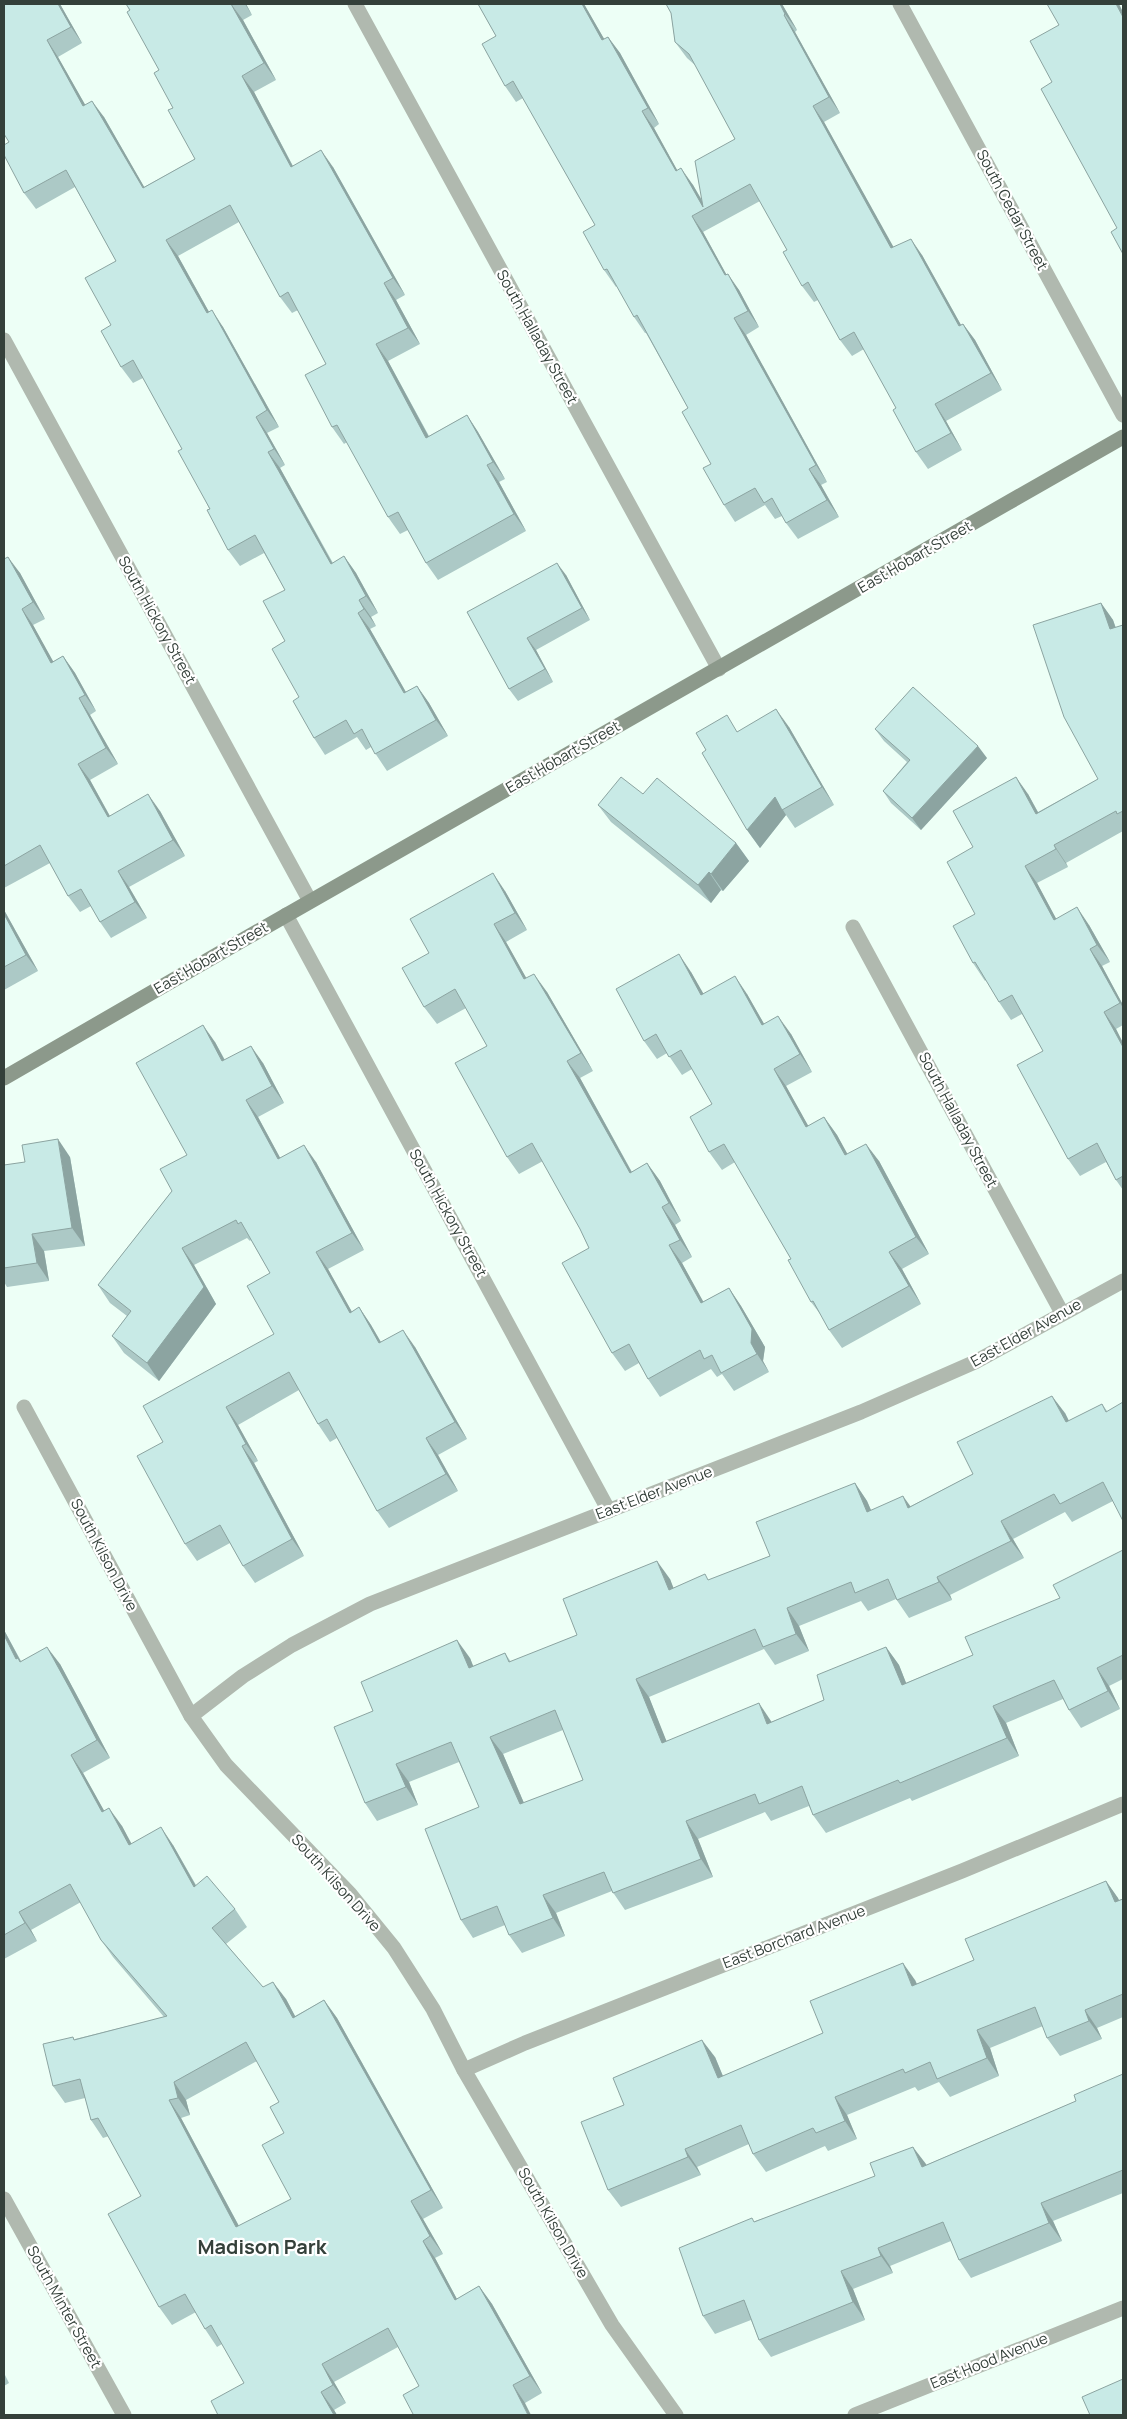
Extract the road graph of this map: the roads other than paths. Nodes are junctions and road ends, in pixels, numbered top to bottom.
1 (355, 4) edge
2 (900, 4) edge
3 (4, 340) edge
4 (1123, 415) edge
5 (1123, 437) edge
6 (719, 669) junction
7 (310, 901) junction
8 (286, 915) junction
9 (853, 927) dead end
10 (4, 1078) edge
11 (1123, 1281) edge
12 (1062, 1313) junction
13 (24, 1407) dead end
14 (609, 1511) junction
15 (192, 1716) junction
16 (1123, 1804) edge
17 (464, 2070) junction
18 (4, 2199) edge
19 (1123, 2308) edge
20 (124, 2415) edge
21 (676, 2415) edge
22 (855, 2415) edge

1 - 6 street, South Halladay Street
2 - 4 street, South Cedar Street
3 - 7 street, South Hickory Street
5 - 6 street, East Hobart Street
6 - 7 street, East Hobart Street
7 - 8 street, East Hobart Street
8 - 10 street, East Hobart Street
8 - 14 street, South Hickory Street
9 - 12 street, South Halladay Street
11 - 12 street, East Elder Avenue
12 - 14 street, East Elder Avenue
13 - 15 street, South Kilson Drive
14 - 15 street, East Elder Avenue
15 - 17 street, South Kilson Drive
16 - 17 street, East Borchard Avenue
17 - 21 street, South Kilson Drive
18 - 20 street, South Minter Street
19 - 22 street, East Hood Avenue

